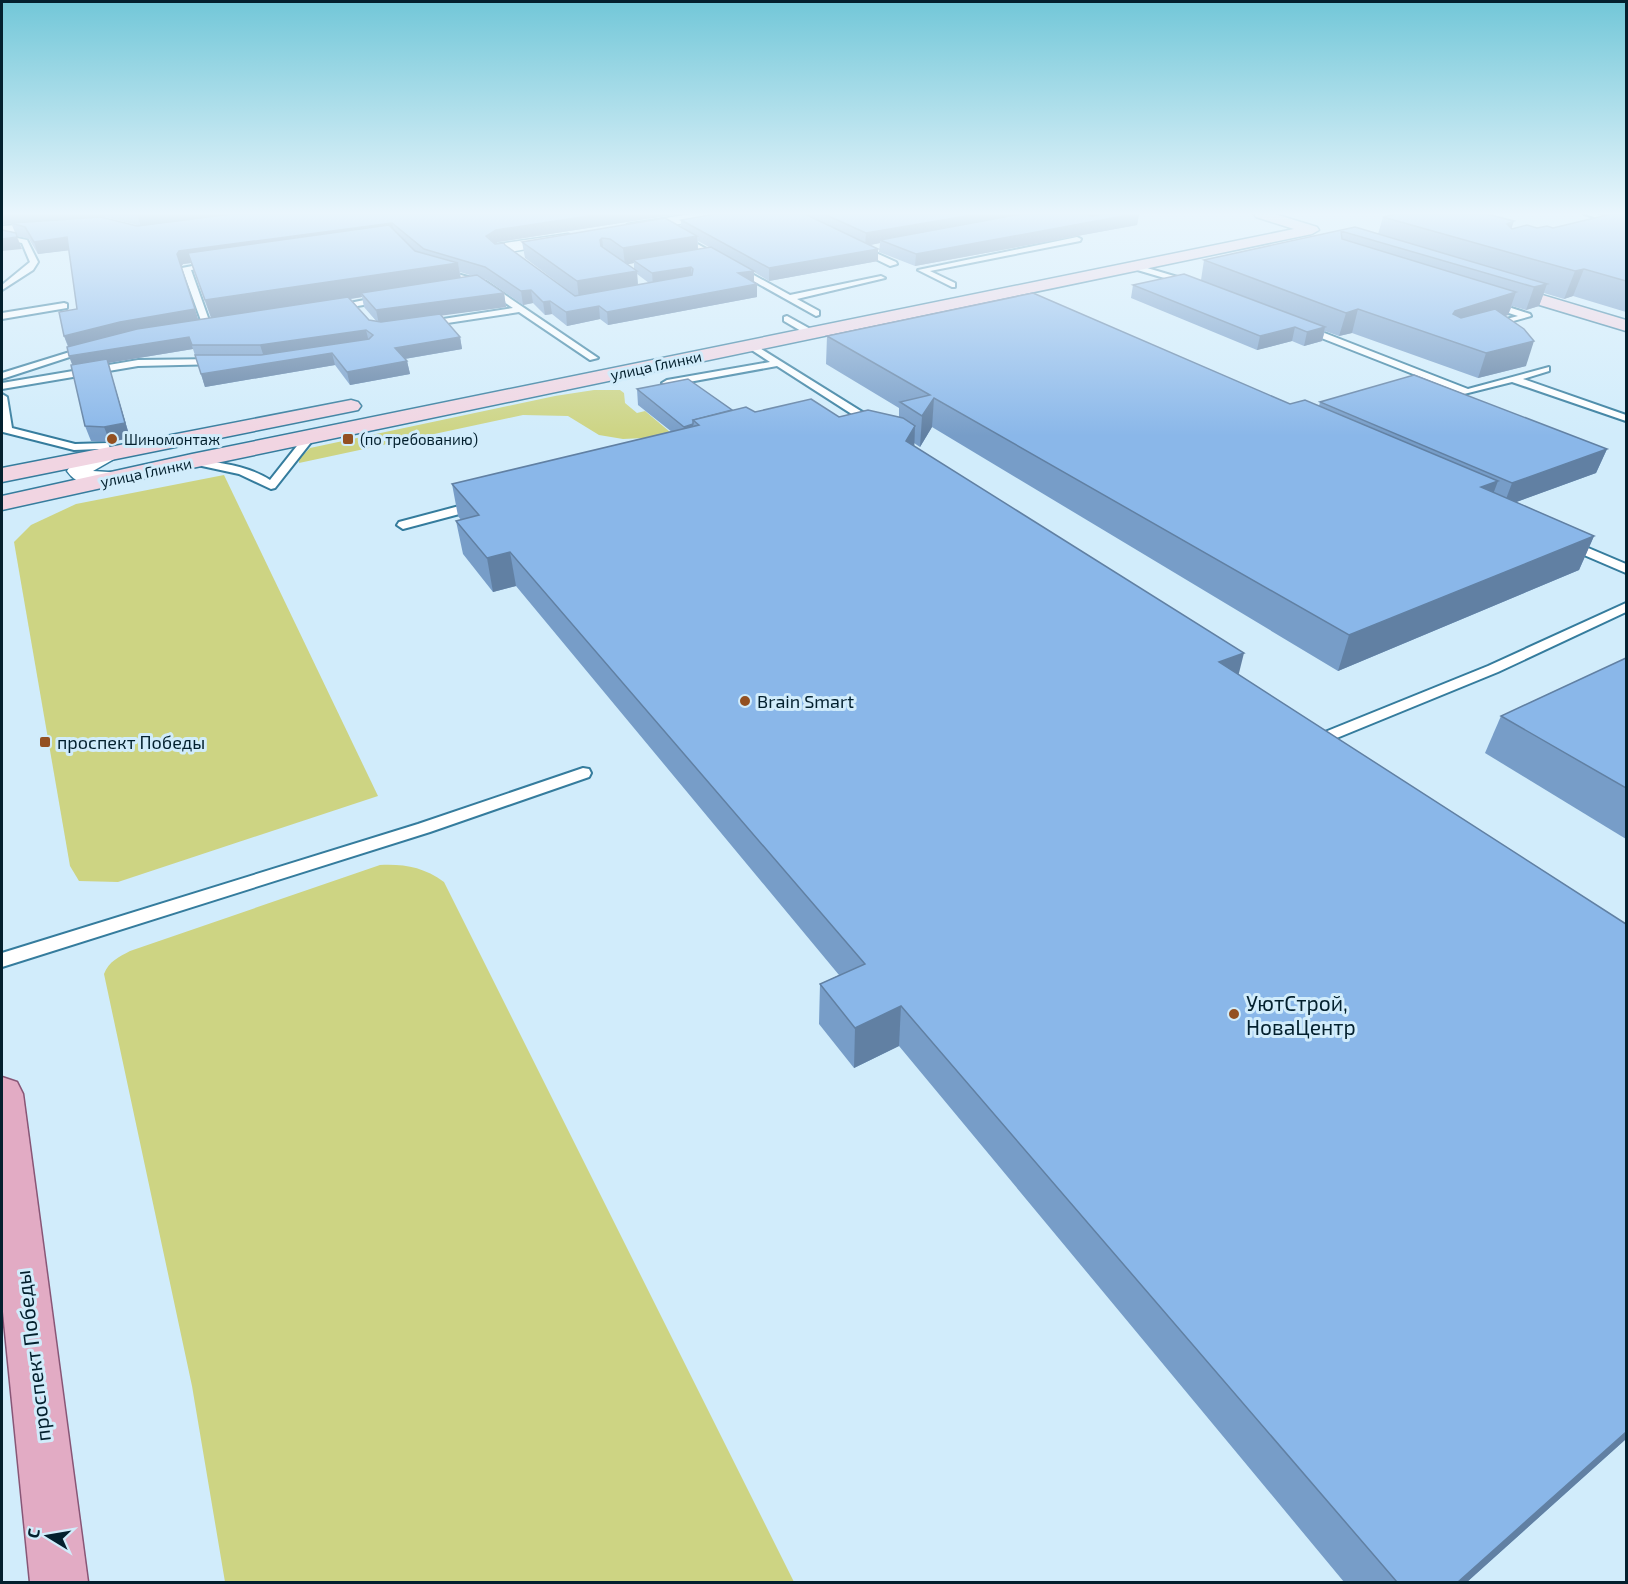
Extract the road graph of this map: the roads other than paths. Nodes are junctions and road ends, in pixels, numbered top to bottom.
1 (193, 288) edge
2 (489, 288) edge
3 (772, 288) edge
4 (833, 288) edge
5 (938, 288) edge
6 (1033, 288) edge
7 (1502, 288) edge
8 (918, 292) dead end
9 (1003, 294) junction
10 (401, 296) edge
11 (789, 297) junction
12 (1483, 302) edge
13 (354, 303) junction
14 (1024, 304) edge
15 (64, 306) dead end
16 (838, 308) dead end
17 (320, 309) edge
18 (521, 309) junction
19 (361, 312) edge
20 (816, 313) junction
21 (2, 316) edge
22 (787, 319) junction
23 (764, 323) dead end
24 (1291, 323) edge
25 (218, 324) edge
26 (207, 326) junction
27 (417, 326) edge
28 (1626, 326) edge
29 (196, 327) edge
30 (811, 333) junction
31 (1498, 334) edge
32 (750, 345) junction
33 (95, 347) edge
34 (616, 353) dead end
35 (593, 358) junction
36 (229, 362) edge
37 (1536, 362) dead end
38 (570, 363) dead end
39 (778, 363) junction
40 (2, 376) edge
41 (1513, 379) junction
42 (660, 385) edge
43 (2, 386) edge
44 (2, 397) edge
45 (373, 402) dead end
46 (1626, 418) edge
47 (887, 432) edge
48 (326, 434) junction
49 (106, 454) junction
50 (192, 462) junction
51 (2, 475) edge
52 (116, 478) junction
53 (2, 503) edge
54 (484, 503) edge
55 (403, 525) dead end
56 (1554, 538) edge
57 (1626, 569) edge
58 (1626, 607) edge
59 (1300, 729) edge
60 (1316, 741) junction
61 (1334, 756) edge
62 (583, 773) dead end
63 (2, 960) edge
64 (2, 1094) edge
65 (59, 1582) edge

1 - 26 lane
2 - 18 lane
3 - 11 lane
4 - 11 lane
5 - 8 main road
6 - 9 main road, улица Глинки
7 - 28 main road
9 - 14 lane
9 - 30 main road, улица Глинки
10 - 13 lane
11 - 20 lane
12 - 31 lane
13 - 17 lane
13 - 19 lane
15 - 21 lane
16 - 20 main road
18 - 27 lane
18 - 35 lane
20 - 22 main road
22 - 23 main road
22 - 30 lane
24 - 41 lane
25 - 26 lane
26 - 29 lane
30 - 32 main road, улица Глинки
32 - 39 lane
32 - 48 main road, улица Глинки
33 - 40 lane
34 - 35 main road, улица Глинки
35 - 38 main road, улица Глинки
36 - 43 lane
37 - 41 lane
39 - 42 lane
39 - 47 lane
41 - 46 lane
44 - 49 lane
45 - 49 main road, улица Глинки
48 - 50 main road, улица Глинки
48 - 50 lane
49 - 51 main road, улица Глинки
49 - 52 street
50 - 52 main road, улица Глинки
52 - 53 main road, улица Глинки
54 - 55 lane
56 - 57 lane
58 - 60 lane
59 - 60 lane
60 - 61 lane
62 - 63 lane
64 - 65 main road, проспект Победы

